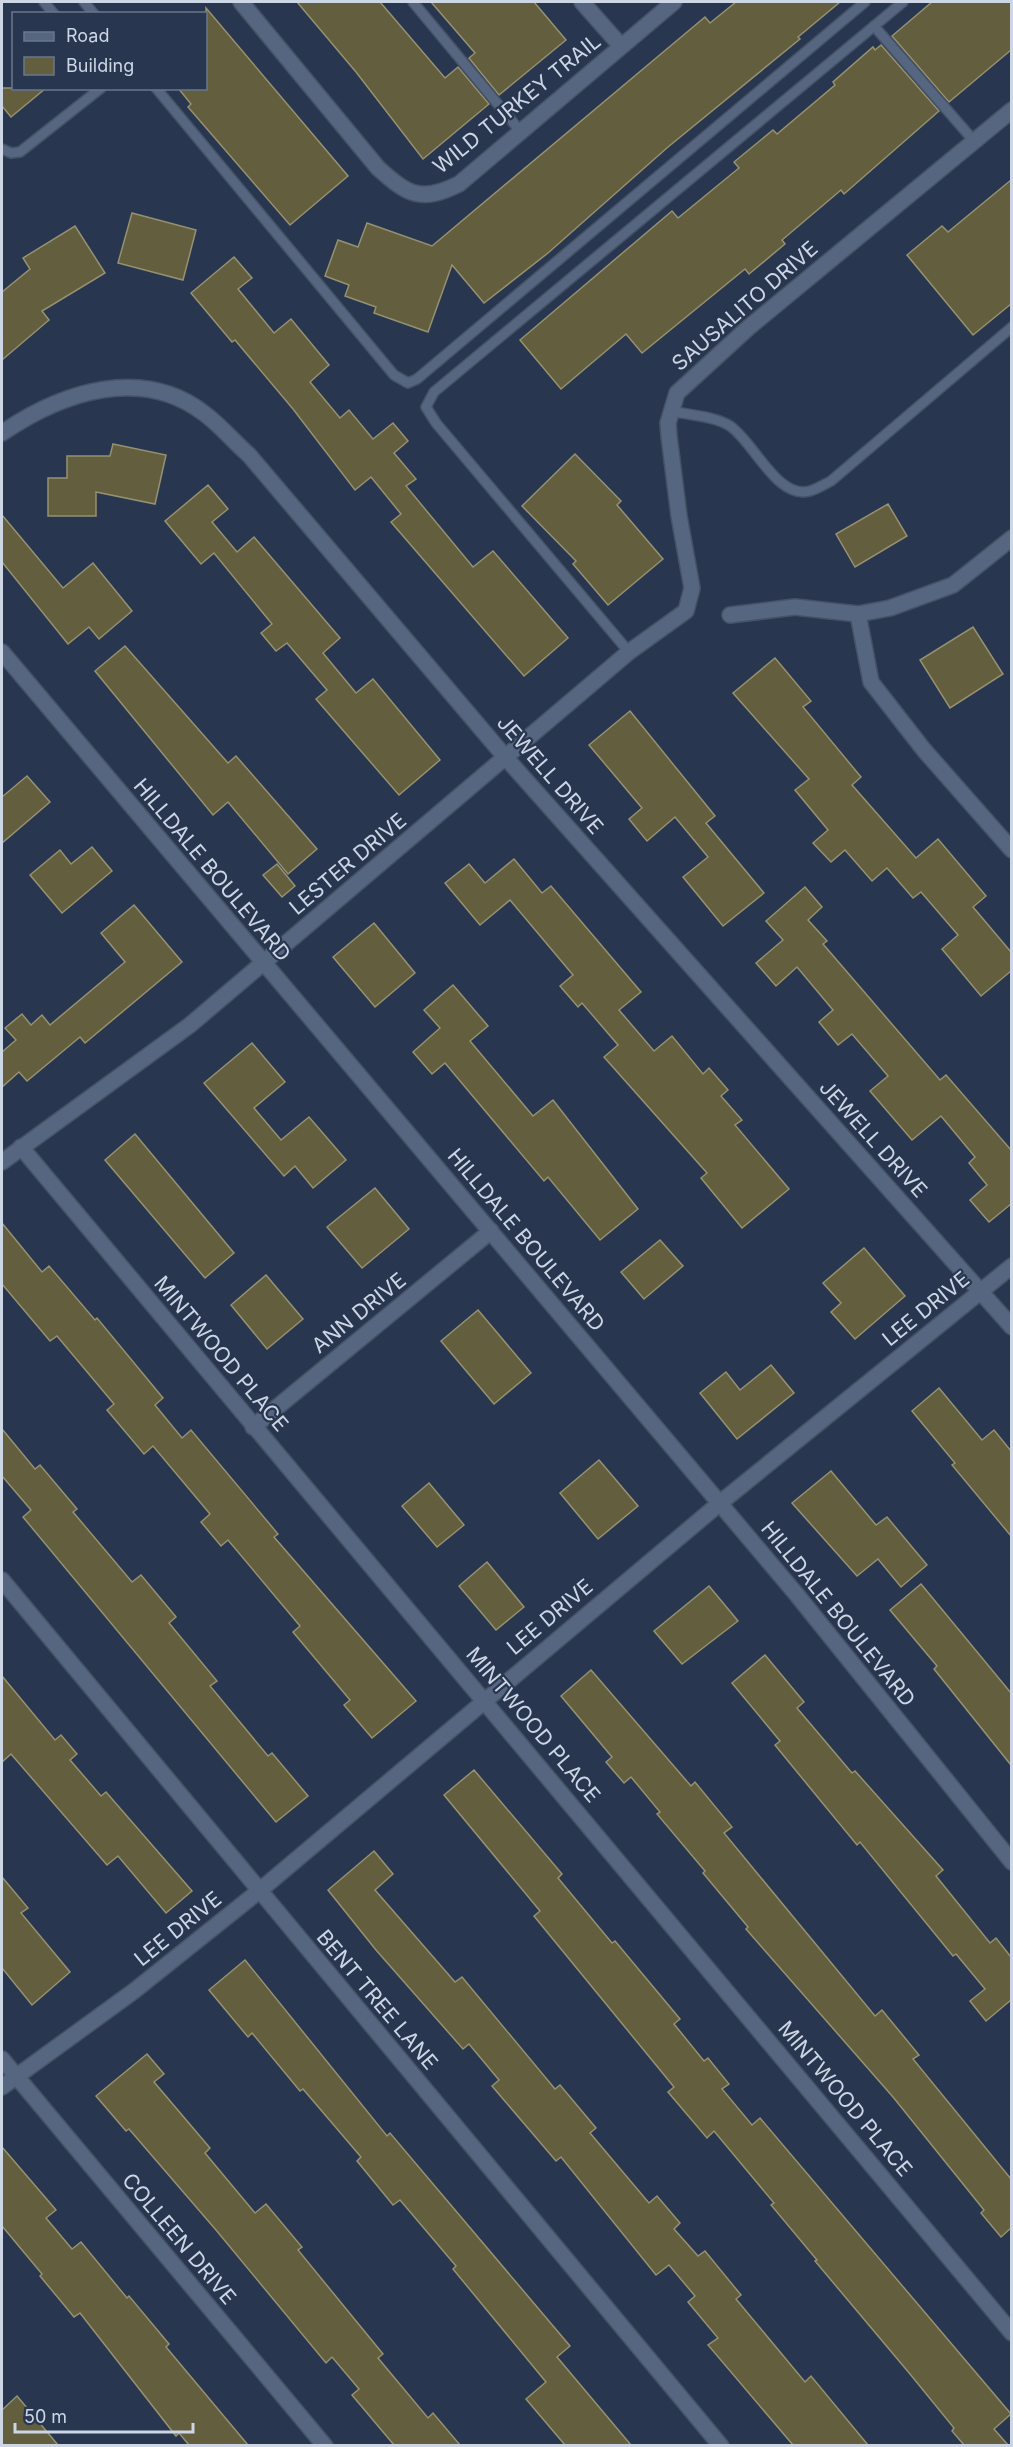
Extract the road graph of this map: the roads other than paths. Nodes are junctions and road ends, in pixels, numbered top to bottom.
1 (241, 2) edge
2 (412, 2) edge
3 (582, 2) edge
4 (674, 2) edge
5 (865, 2) edge
6 (903, 2) edge
7 (874, 26) junction
8 (621, 46) junction
9 (98, 90) edge
10 (158, 90) edge
11 (1011, 110) edge
12 (520, 132) junction
13 (974, 141) junction
14 (2, 149) edge
15 (1011, 327) edge
16 (671, 411) junction
17 (2, 432) edge
18 (1011, 538) edge
19 (686, 610) joint
20 (858, 614) junction
21 (730, 615) dead end
22 (2, 652) edge
23 (629, 652) junction
24 (506, 758) junction
25 (1011, 850) edge
26 (262, 963) junction
27 (21, 1147) junction
28 (2, 1162) edge
29 (491, 1231) junction
30 (1011, 1266) edge
31 (981, 1291) junction
32 (1011, 1328) edge
33 (253, 1427) junction
34 (720, 1503) junction
35 (2, 1580) edge
36 (484, 1700) junction
37 (1011, 1862) edge
38 (259, 1891) junction
39 (2, 2059) edge
40 (15, 2076) junction
41 (2, 2087) edge
42 (1011, 2333) edge
43 (325, 2445) edge
44 (721, 2445) edge

1 - 12 street, WILD TURKEY TRAIL
2 - 12 lane
3 - 8 street
4 - 8 street, WILD TURKEY TRAIL
5 - 10 lane
6 - 7 lane
7 - 13 lane
7 - 23 lane
8 - 12 street, WILD TURKEY TRAIL
9 - 14 lane
11 - 13 street, SAUSALITO DRIVE
13 - 16 street, SAUSALITO DRIVE
15 - 16 lane
16 - 19 street, SAUSALITO DRIVE
17 - 24 street, JEWELL DRIVE
18 - 20 street
19 - 23 street, LESTER DRIVE
20 - 21 street
20 - 25 street
22 - 26 street, HILLDALE BOULEVARD
23 - 24 street, LESTER DRIVE
24 - 26 street, LESTER DRIVE
24 - 31 street, JEWELL DRIVE
26 - 27 street, LESTER DRIVE
26 - 29 street, HILLDALE BOULEVARD
27 - 28 street, LESTER DRIVE
27 - 33 street, MINTWOOD PLACE
29 - 33 street, ANN DRIVE
29 - 34 street, HILLDALE BOULEVARD
30 - 31 street, LEE DRIVE
31 - 32 street, JEWELL DRIVE
31 - 34 street, LEE DRIVE
33 - 36 street, MINTWOOD PLACE
34 - 36 street, LEE DRIVE
34 - 37 street, HILLDALE BOULEVARD
35 - 38 street, BENT TREE LANE
36 - 38 street, LEE DRIVE
36 - 42 street, MINTWOOD PLACE
38 - 40 street, LEE DRIVE
38 - 44 street, BENT TREE LANE
39 - 40 street, COLLEEN DRIVE
40 - 41 street, LEE DRIVE
40 - 43 street, COLLEEN DRIVE

